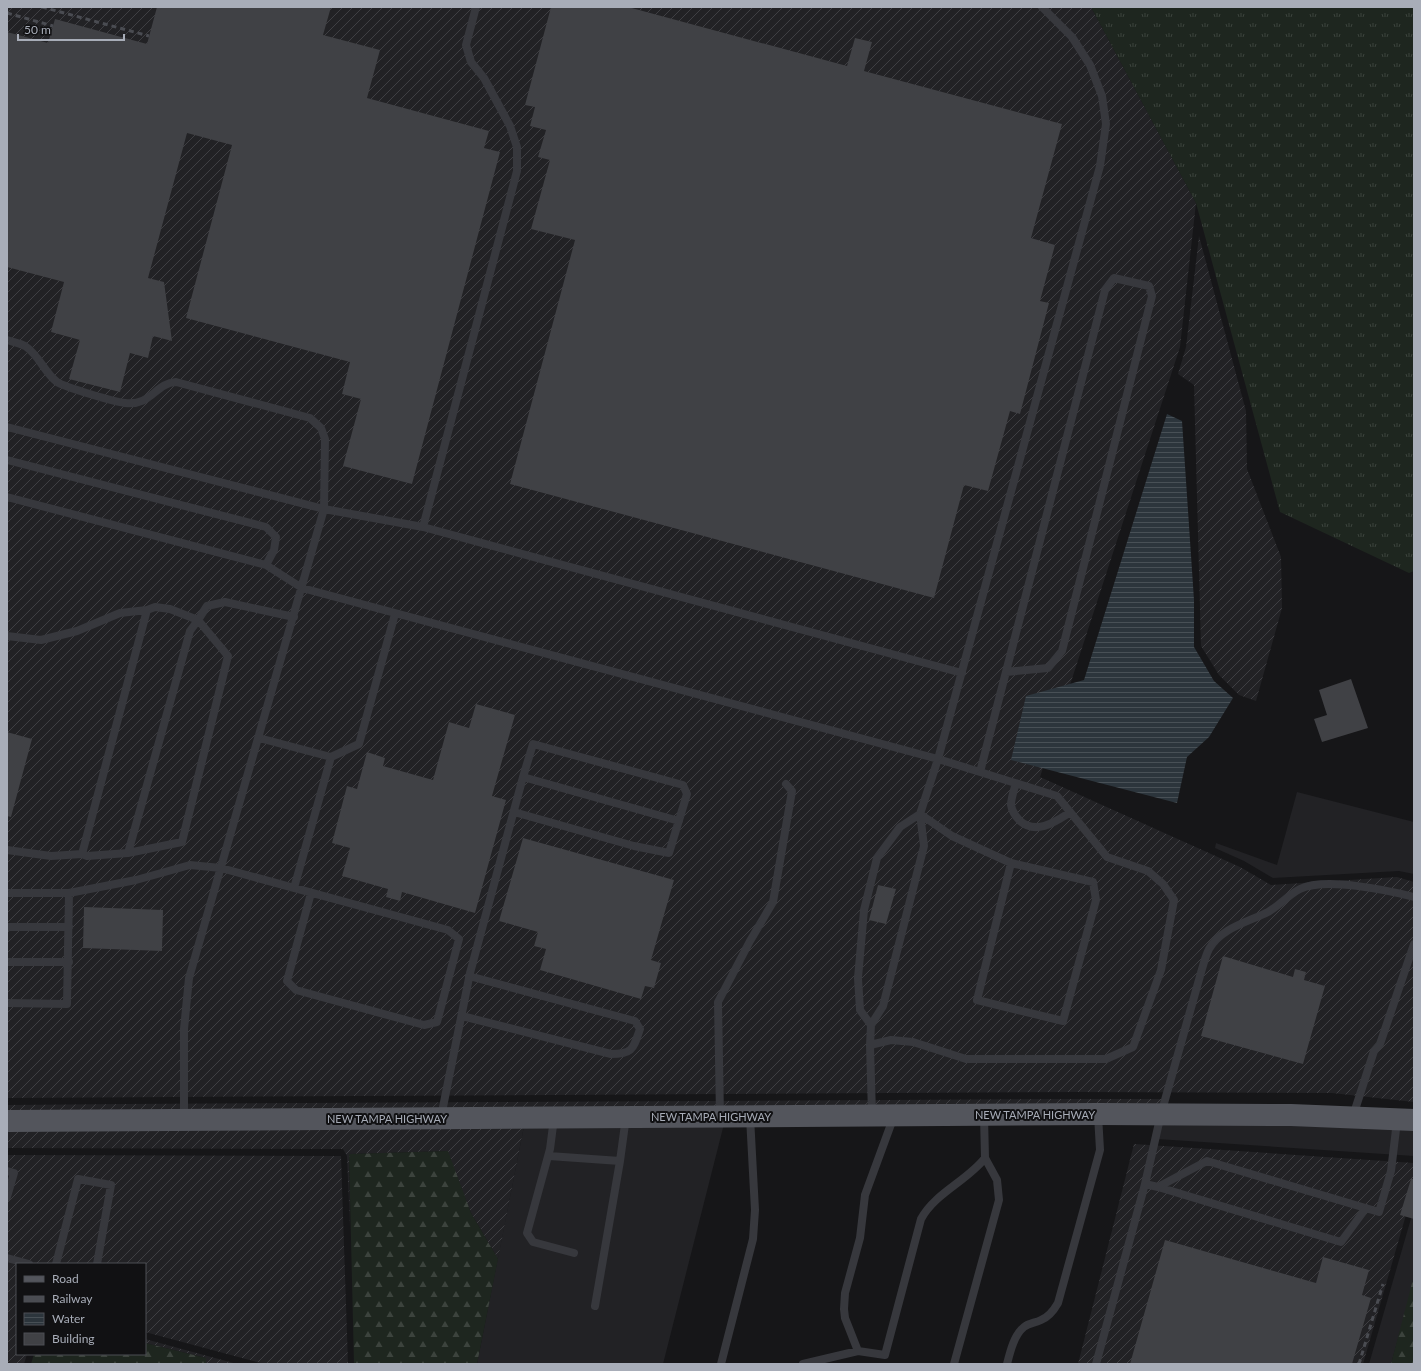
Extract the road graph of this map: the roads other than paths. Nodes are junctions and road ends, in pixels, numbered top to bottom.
1 (476, 7) edge
2 (1042, 7) edge
3 (7, 340) edge
4 (7, 427) edge
5 (7, 460) edge
6 (7, 497) edge
7 (324, 510) junction
8 (424, 527) junction
9 (266, 564) junction
10 (302, 588) junction
11 (147, 610) junction
12 (396, 614) junction
13 (294, 617) junction
14 (198, 620) junction
15 (7, 636) edge
16 (1006, 672) junction
17 (962, 673) junction
18 (259, 738) junction
19 (331, 757) junction
20 (938, 759) junction
21 (980, 772) junction
22 (524, 777) junction
23 (1016, 783) junction
24 (786, 784) dead end
25 (514, 812) junction
26 (1069, 813) junction
27 (920, 814) junction
28 (679, 821) junction
29 (7, 850) edge
30 (128, 853) junction
31 (82, 854) junction
32 (1011, 863) junction
33 (221, 868) junction
34 (294, 888) junction
35 (7, 893) edge
36 (69, 893) junction
37 (311, 893) junction
38 (1414, 897) edge
39 (7, 927) edge
40 (69, 927) junction
41 (1414, 944) edge
42 (7, 962) edge
43 (69, 962) junction
44 (470, 976) junction
45 (7, 1003) edge
46 (462, 1016) junction
47 (871, 1025) junction
48 (870, 1045) junction
49 (1098, 1114) junction
50 (1161, 1114) junction
51 (872, 1115) junction
52 (895, 1115) junction
53 (984, 1115) junction
54 (720, 1116) junction
55 (750, 1116) junction
56 (554, 1117) junction
57 (626, 1117) junction
58 (1353, 1117) junction
59 (440, 1118) junction
60 (1406, 1119) edge
61 (184, 1120) junction
62 (7, 1121) edge
63 (549, 1156) junction
64 (985, 1158) junction
65 (620, 1161) junction
66 (7, 1171) edge
67 (1146, 1184) junction
68 (1158, 1187) junction
69 (7, 1197) edge
70 (1366, 1208) junction
71 (574, 1253) dead end
72 (7, 1258) edge
73 (25, 1263) edge
74 (56, 1263) edge
75 (97, 1263) edge
76 (595, 1306) dead end
77 (858, 1351) junction
78 (721, 1364) edge
79 (803, 1364) edge
80 (954, 1364) edge
81 (1007, 1364) edge
82 (1096, 1364) edge

1 - 8 lane
2 - 17 lane
3 - 7 lane
4 - 7 lane
5 - 9 lane
6 - 9 lane
7 - 8 lane
7 - 10 lane
8 - 17 lane
9 - 10 lane
10 - 12 lane
10 - 13 lane
11 - 14 lane
11 - 15 lane
11 - 31 lane
12 - 19 lane
12 - 20 lane
13 - 14 lane
13 - 18 lane
14 - 30 lane
14 - 30 lane
16 - 16 lane
16 - 21 lane
17 - 20 lane
18 - 19 lane
18 - 33 lane
19 - 34 lane
20 - 21 lane
20 - 27 lane
21 - 23 lane
22 - 25 lane
22 - 28 lane
22 - 28 lane
23 - 26 lane
23 - 26 lane
24 - 54 lane
25 - 28 lane
25 - 44 lane
26 - 48 lane
27 - 32 lane
27 - 47 lane
27 - 47 lane
29 - 31 lane
30 - 31 lane
32 - 32 lane
33 - 34 lane
33 - 36 lane
33 - 61 lane
34 - 37 lane
35 - 36 lane
36 - 40 lane
37 - 37 lane
38 - 50 lane
39 - 40 lane
40 - 43 lane
41 - 58 lane
42 - 43 lane
43 - 45 lane
44 - 46 lane
44 - 46 lane
46 - 59 lane
47 - 48 lane
48 - 51 lane
49 - 50 main road, NEW TAMPA HIGHWAY
49 - 53 main road, NEW TAMPA HIGHWAY
49 - 81 lane
50 - 58 main road, NEW TAMPA HIGHWAY
50 - 67 lane
51 - 52 main road, NEW TAMPA HIGHWAY
51 - 55 main road, NEW TAMPA HIGHWAY
52 - 53 main road, NEW TAMPA HIGHWAY
52 - 77 lane
53 - 64 lane
54 - 55 main road, NEW TAMPA HIGHWAY
54 - 57 main road, NEW TAMPA HIGHWAY
55 - 78 lane
56 - 57 main road, NEW TAMPA HIGHWAY
56 - 59 main road, NEW TAMPA HIGHWAY
56 - 63 lane
57 - 65 lane
58 - 60 main road, NEW TAMPA HIGHWAY
59 - 61 main road, NEW TAMPA HIGHWAY
60 - 70 lane
61 - 62 main road, NEW TAMPA HIGHWAY
63 - 65 lane
63 - 71 lane
64 - 77 lane
64 - 80 lane
65 - 76 lane
66 - 69 lane
67 - 68 lane
67 - 82 lane
68 - 70 lane
68 - 70 lane
72 - 73 lane
74 - 75 lane
77 - 79 lane

